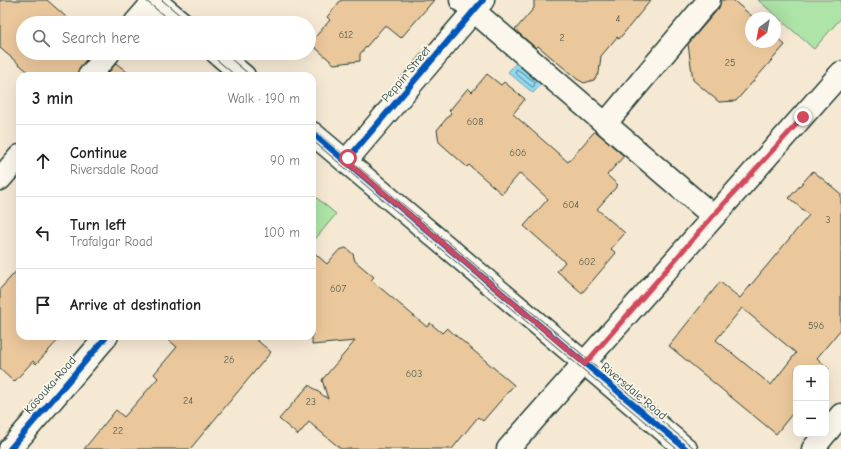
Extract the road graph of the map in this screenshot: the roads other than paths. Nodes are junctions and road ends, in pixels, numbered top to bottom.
1 (155, 0) edge
2 (709, 0) edge
3 (473, 4) edge
4 (141, 16) edge
5 (174, 16) edge
6 (103, 60) edge
7 (225, 60) edge
8 (92, 72) edge
9 (239, 72) edge
10 (841, 73) edge
11 (606, 123) junction
12 (316, 136) edge
13 (16, 161) edge
14 (346, 161) junction
15 (0, 179) edge
16 (713, 216) junction
17 (104, 340) edge
18 (585, 364) junction
19 (841, 415) edge
20 (829, 430) edge
21 (823, 437) edge
22 (10, 449) edge
23 (508, 449) edge
24 (686, 449) edge
25 (812, 449) edge

1 - 4 main road
1 - 5 main road
2 - 11 main road
3 - 11 main road
3 - 14 main road, Peppin Street
6 - 8 main road
7 - 9 main road
10 - 16 main road
11 - 16 main road
12 - 14 main road, Riversdale Road
13 - 15 main road
14 - 18 main road, Riversdale Road
16 - 18 main road
17 - 22 main road, Kasouka Road
18 - 23 main road
18 - 24 main road, Riversdale Road
19 - 20 main road
21 - 25 main road

